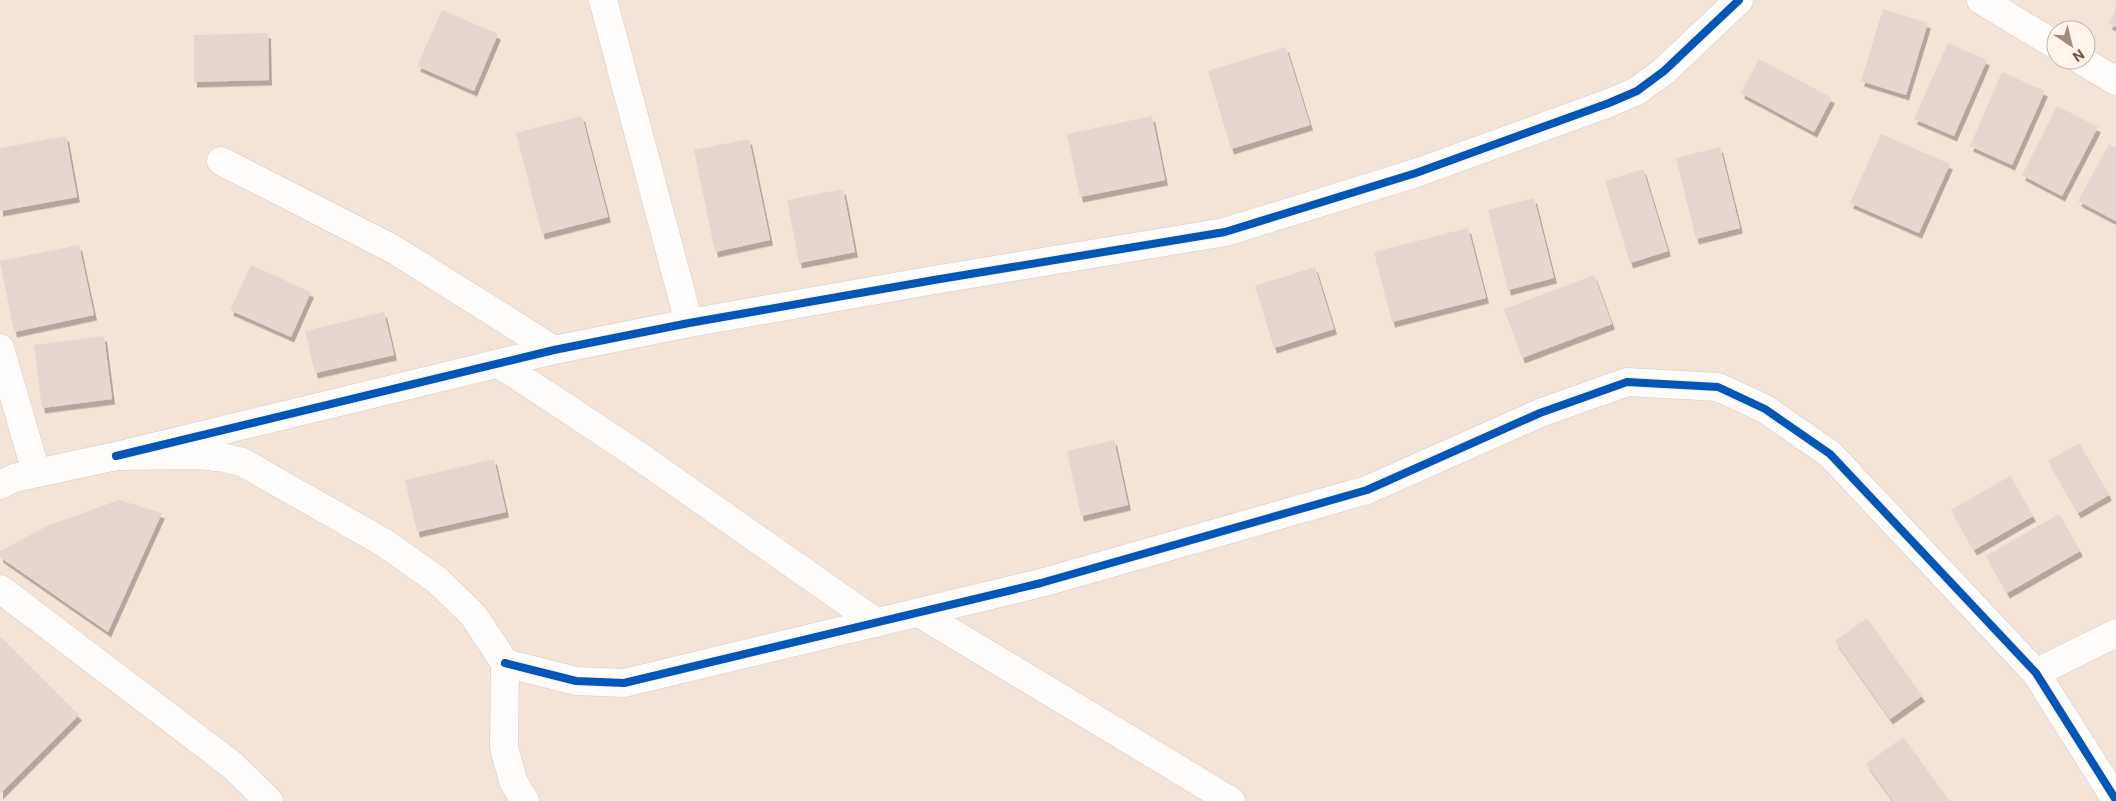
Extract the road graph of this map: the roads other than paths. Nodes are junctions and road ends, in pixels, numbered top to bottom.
1 (603, 0) edge
2 (1739, 0) edge
3 (1981, 0) edge
4 (2046, 39) edge
5 (2096, 69) edge
6 (2116, 81) edge
7 (220, 161) dead end
8 (689, 323) junction
9 (0, 348) edge
10 (554, 350) junction
11 (498, 363) junction
12 (116, 456) junction
13 (12, 477) edge
14 (0, 589) edge
15 (919, 613) junction
16 (877, 623) junction
17 (2116, 633) edge
18 (506, 663) junction
19 (2036, 672) junction
20 (2116, 800) edge
21 (269, 801) edge
22 (525, 801) edge
23 (1231, 801) edge

1 - 8 street
2 - 8 street
3 - 4 street
5 - 6 street
7 - 10 street
8 - 10 street
9 - 13 street
10 - 11 street
11 - 12 street
11 - 16 street
12 - 13 street
12 - 18 street
14 - 21 street
15 - 16 street
15 - 19 street
15 - 23 street
16 - 18 street
17 - 19 street
18 - 22 street
19 - 20 street

